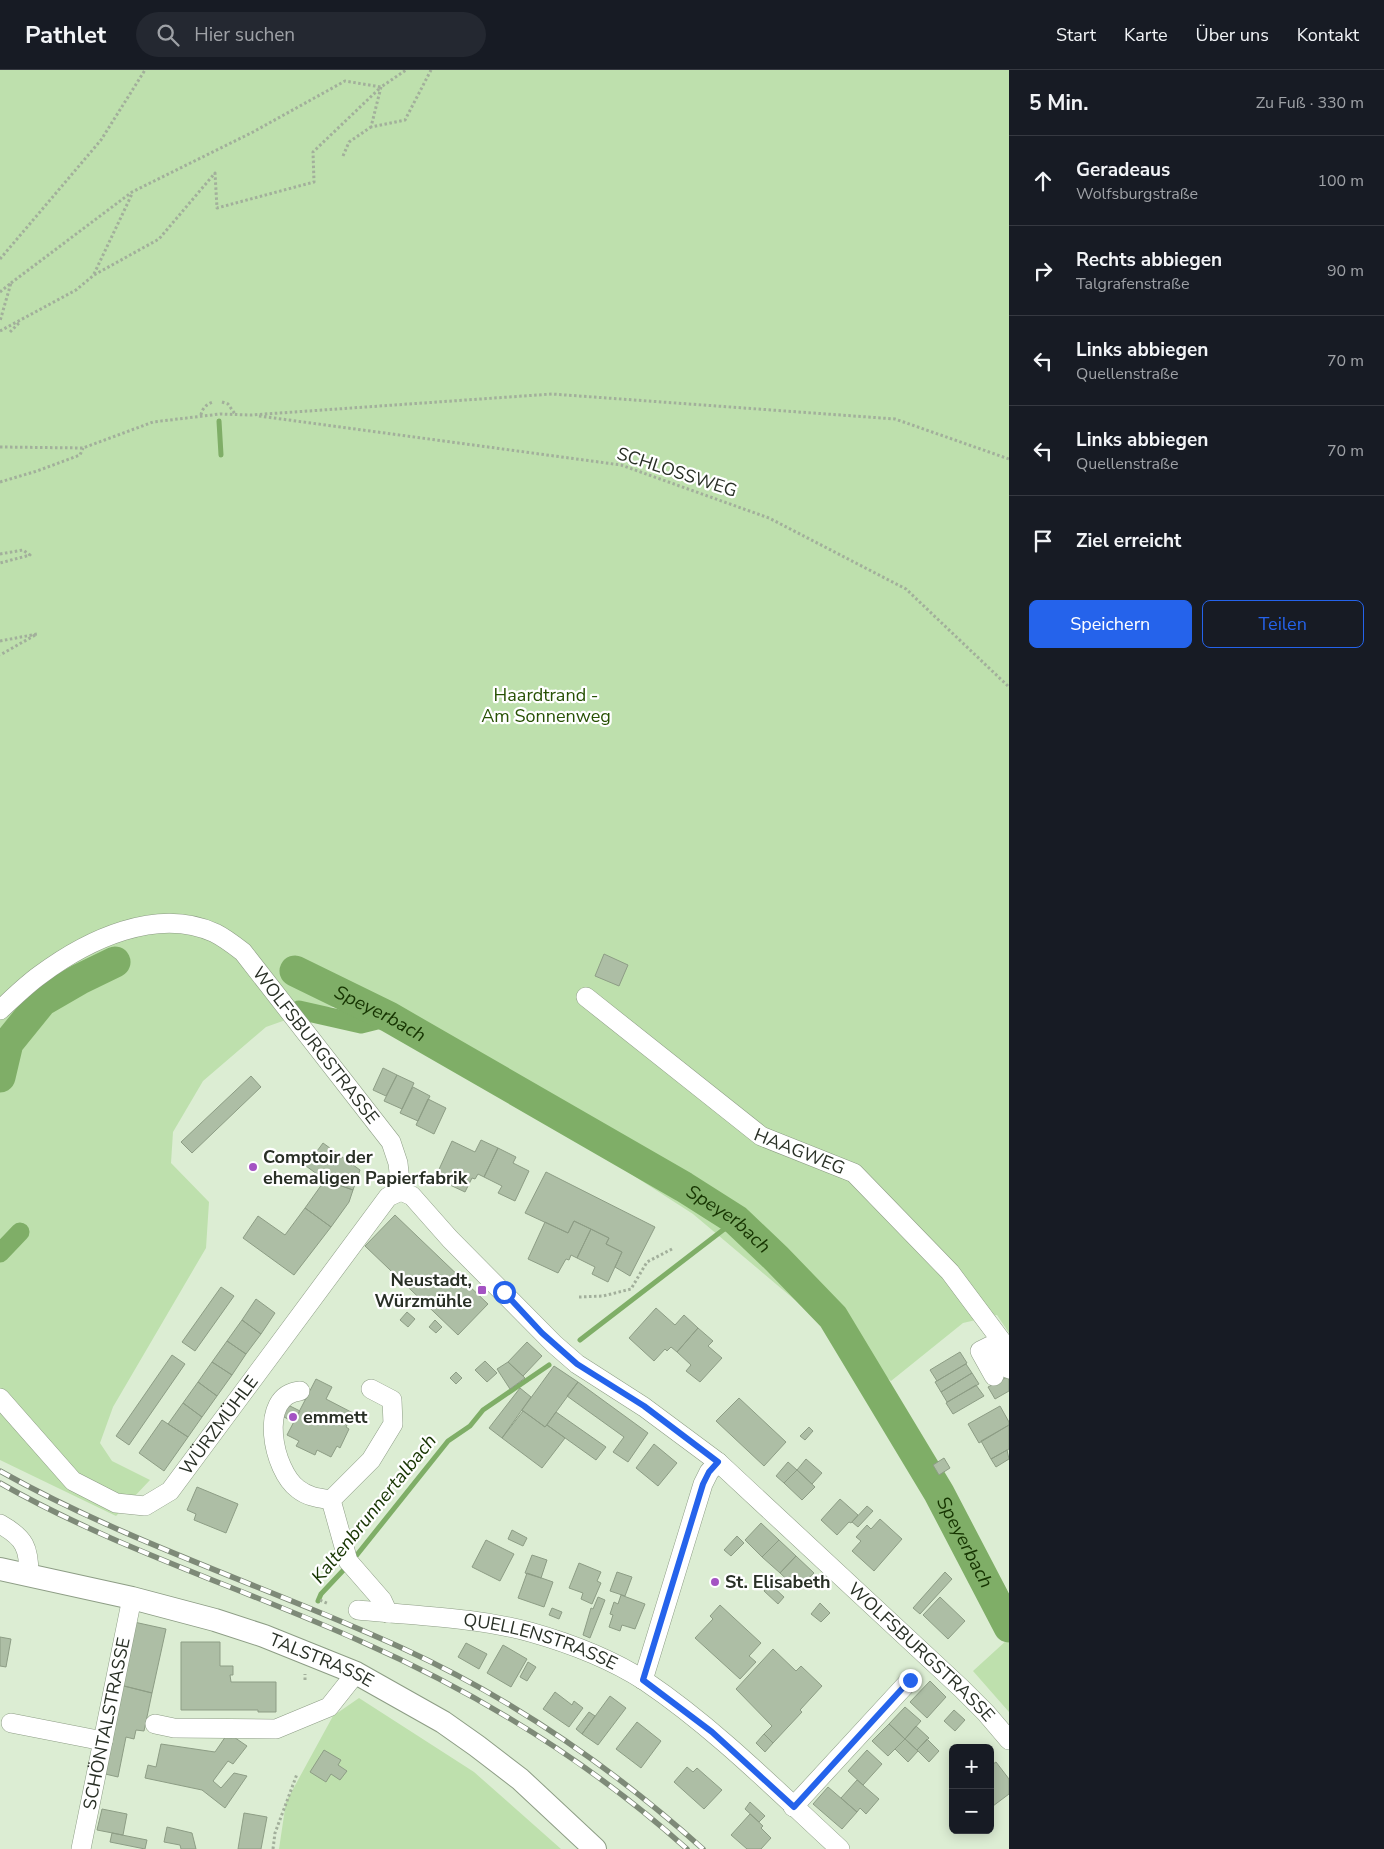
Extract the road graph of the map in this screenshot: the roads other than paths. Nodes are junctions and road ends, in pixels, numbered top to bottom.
1 (586, 997) dead end
2 (0, 1010) edge
3 (401, 1191) junction
4 (1009, 1351) edge
5 (371, 1389) dead end
6 (300, 1391) dead end
7 (0, 1398) edge
8 (718, 1462) junction
9 (331, 1500) junction
10 (0, 1524) edge
11 (0, 1569) edge
12 (29, 1575) junction
13 (132, 1598) junction
14 (358, 1610) dead end
15 (388, 1613) junction
16 (356, 1673) junction
17 (643, 1680) junction
18 (910, 1680) dead end
19 (11, 1723) dead end
20 (155, 1724) dead end
21 (1009, 1740) edge
22 (103, 1741) junction
23 (794, 1807) junction
24 (81, 1849) edge
25 (595, 1849) edge
26 (840, 1849) edge

1 - 4 street, HAAGWEG
2 - 3 street, WOLFSBURGSTRASSE
3 - 7 street, WÜRZMÜHLE
3 - 8 street, WOLFSBURGSTRASSE
5 - 9 street
6 - 9 street
8 - 17 street
8 - 21 street, WOLFSBURGSTRASSE
9 - 15 street
10 - 12 street
11 - 12 main road, TALSTRASSE
12 - 13 main road, TALSTRASSE
13 - 16 main road, TALSTRASSE
13 - 22 street, SCHÖNTALSTRASSE
14 - 15 street, QUELLENSTRASSE
15 - 17 street, QUELLENSTRASSE
16 - 20 street
16 - 25 main road, TALSTRASSE
17 - 23 street, QUELLENSTRASSE
18 - 23 street
19 - 22 street
22 - 24 street, SCHÖNTALSTRASSE
23 - 26 street, QUELLENSTRASSE

